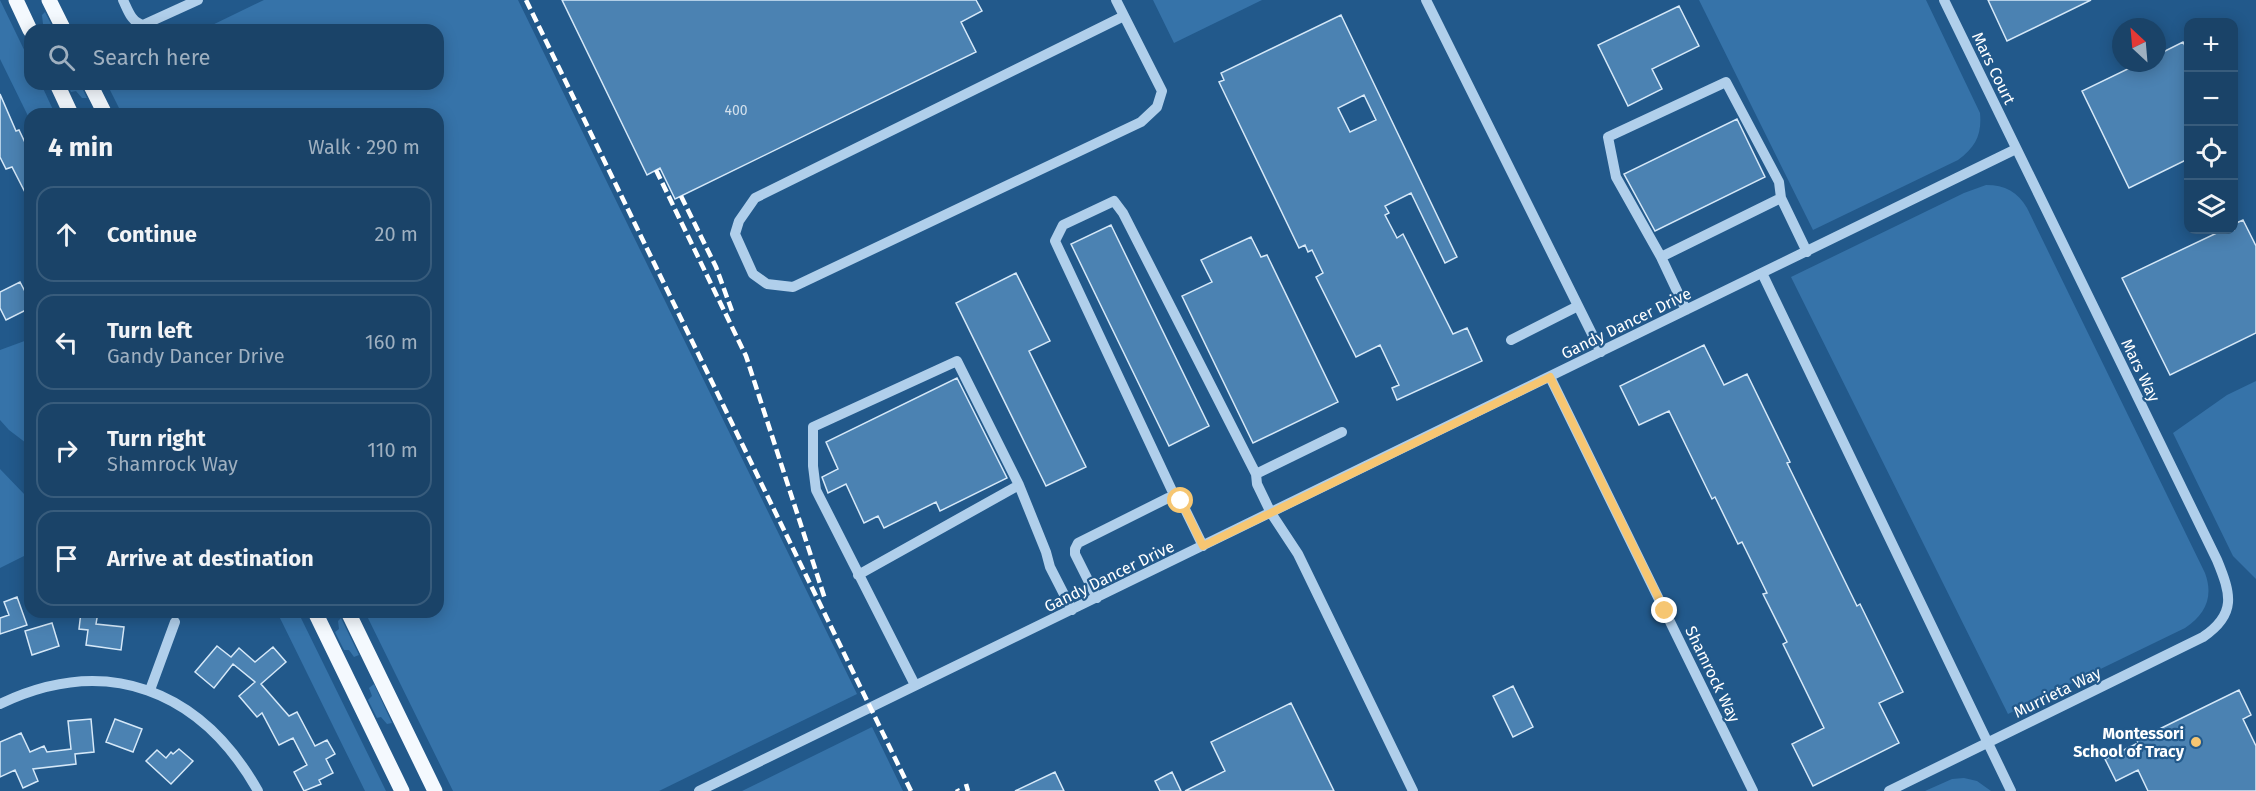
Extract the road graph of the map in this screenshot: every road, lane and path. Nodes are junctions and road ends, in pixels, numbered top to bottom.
1 (16, 0) edge
2 (49, 0) edge
3 (123, 0) edge
4 (198, 0) edge
5 (1116, 0) edge
6 (1426, 0) edge
7 (1944, 0) edge
8 (1124, 16) junction
9 (27, 24) edge
10 (61, 24) edge
11 (138, 24) edge
12 (146, 24) edge
13 (60, 90) edge
14 (93, 90) edge
15 (68, 108) edge
16 (102, 108) edge
17 (2016, 149) junction
18 (1781, 198) junction
19 (1807, 252) junction
20 (1661, 257) junction
21 (1762, 273) junction
22 (1578, 306) junction
23 (1686, 310) junction
24 (1511, 339) dead end
25 (1600, 352) junction
26 (1550, 377) junction
27 (1342, 432) dead end
28 (1256, 474) junction
29 (1019, 485) junction
30 (1175, 497) junction
31 (1271, 513) junction
32 (1203, 546) junction
33 (858, 574) junction
34 (1097, 598) junction
35 (2228, 608) joint
36 (1072, 610) junction
37 (318, 618) edge
38 (351, 618) edge
39 (175, 621) dead end
40 (915, 685) junction
41 (150, 690) junction
42 (0, 705) edge
43 (1988, 743) junction
44 (258, 791) edge
45 (402, 791) edge
46 (435, 791) edge
47 (699, 791) edge
48 (1413, 791) edge
49 (1753, 791) edge
50 (1888, 791) edge
51 (2011, 791) edge

1 - 9 main road
2 - 10 main road
3 - 11 street
4 - 12 street
5 - 8 street
6 - 22 street
7 - 17 street, Mars Court
8 - 8 street
13 - 15 main road
14 - 16 main road
17 - 19 street, Gandy Dancer Drive
17 - 35 street, Mars Way
18 - 19 street
18 - 20 street
18 - 20 street
19 - 21 street, Gandy Dancer Drive
20 - 23 street
21 - 23 street, Gandy Dancer Drive
21 - 43 street
22 - 24 street
22 - 25 street
23 - 25 street, Gandy Dancer Drive
25 - 26 street, Gandy Dancer Drive
26 - 31 street, Gandy Dancer Drive
26 - 49 street, Shamrock Way
27 - 28 street
28 - 30 street
28 - 31 street
29 - 33 street
29 - 33 street
29 - 36 street
30 - 32 street
30 - 34 street
31 - 32 street, Gandy Dancer Drive
31 - 48 street
32 - 34 street, Gandy Dancer Drive
33 - 40 street
34 - 36 street, Gandy Dancer Drive
35 - 43 street, Murrieta Way
36 - 40 street, Gandy Dancer Drive
37 - 45 main road
38 - 46 main road
39 - 41 street
40 - 47 street, Gandy Dancer Drive
41 - 42 street
41 - 44 street
43 - 50 street, Murrieta Way
43 - 51 street

